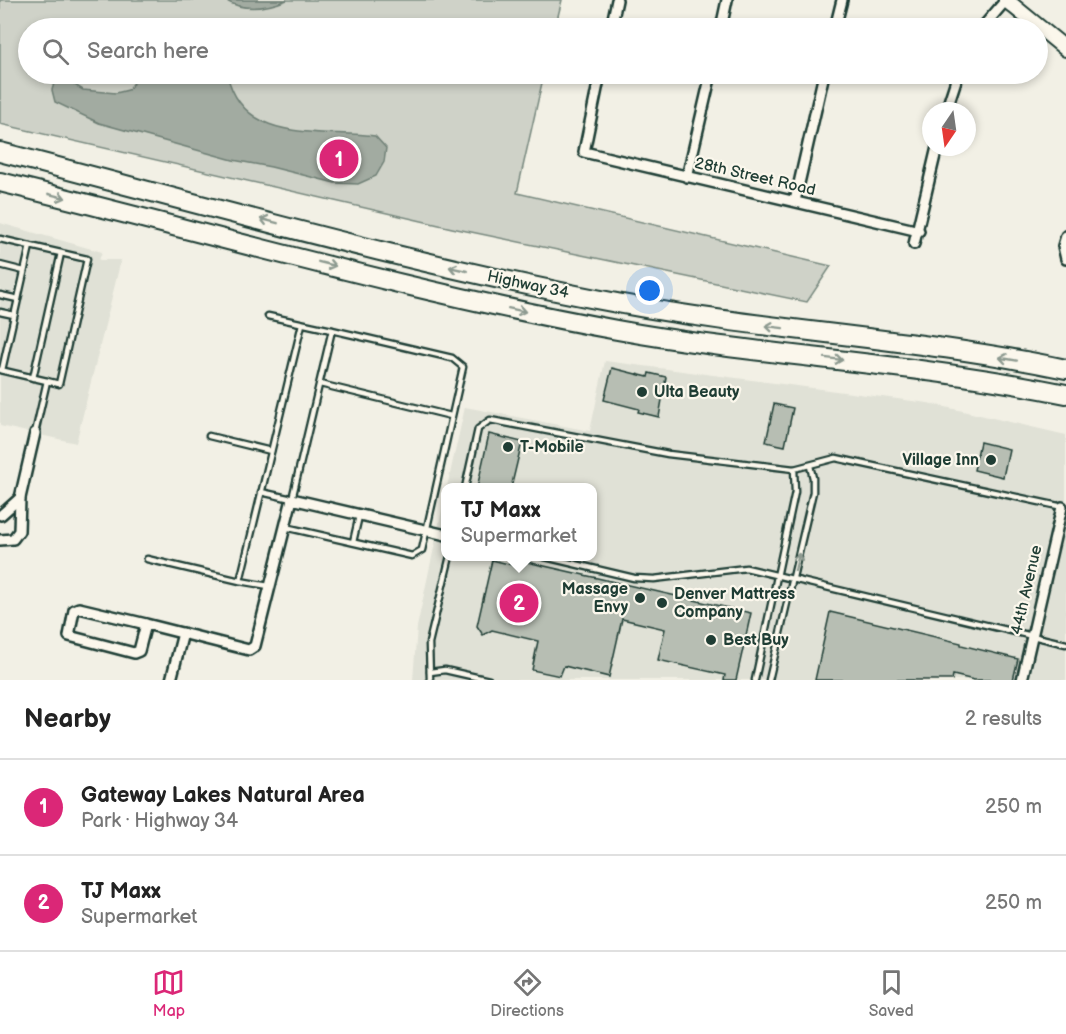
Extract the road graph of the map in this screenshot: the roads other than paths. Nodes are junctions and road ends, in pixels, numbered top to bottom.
1 (617, 0) edge
2 (727, 0) edge
3 (842, 0) edge
4 (1006, 0) edge
5 (613, 18) edge
6 (723, 18) edge
7 (838, 18) edge
8 (991, 18) edge
9 (1028, 18) edge
10 (1048, 34) edge
11 (1066, 49) edge
12 (598, 84) edge
13 (709, 84) edge
14 (823, 84) edge
15 (955, 84) edge
16 (949, 102) edge
17 (0, 152) edge
18 (935, 156) edge
19 (687, 177) junction
20 (0, 182) edge
21 (795, 201) junction
22 (919, 231) junction
23 (1066, 236) edge
24 (0, 239) edge
25 (914, 244) dead end
26 (30, 246) junction
27 (61, 253) junction
28 (1066, 259) edge
29 (0, 265) edge
30 (24, 271) junction
31 (0, 295) edge
32 (18, 299) junction
33 (0, 312) edge
34 (14, 315) junction
35 (267, 316) dead end
36 (302, 324) junction
37 (332, 330) junction
38 (813, 331) junction
39 (810, 356) junction
40 (1066, 369) edge
41 (1, 370) edge
42 (33, 378) junction
43 (47, 381) junction
44 (320, 384) junction
45 (1066, 394) edge
46 (451, 416) junction
47 (35, 433) joint
48 (209, 436) dead end
49 (271, 451) junction
50 (810, 466) junction
51 (794, 469) junction
52 (466, 483) edge
53 (261, 492) junction
54 (20, 498) junction
55 (292, 499) junction
56 (1064, 507) edge
57 (0, 515) edge
58 (359, 515) junction
59 (17, 521) junction
60 (285, 527) junction
61 (426, 530) junction
62 (441, 534) edge
63 (353, 542) junction
64 (2, 543) edge
65 (147, 559) dead end
66 (449, 561) edge
67 (562, 561) edge
68 (776, 576) junction
69 (792, 580) junction
70 (240, 581) junction
71 (269, 586) junction
72 (146, 624) junction
73 (183, 633) junction
74 (1032, 636) junction
75 (1066, 644) edge
76 (430, 672) junction
77 (171, 680) edge
78 (430, 680) edge
79 (489, 680) edge
80 (755, 680) edge
81 (769, 680) edge
82 (1022, 680) edge

1 - 5 street
2 - 6 street
3 - 7 street
4 - 8 street
4 - 9 street
10 - 11 street
12 - 19 street, 28th Street Road
13 - 19 street
14 - 21 street
15 - 16 street
38 -> 17 highway, Highway 34
18 - 22 street
19 - 21 street, 28th Street Road
20 -> 39 highway, Highway 34
21 - 22 street, 28th Street Road
22 - 25 street
23 - 28 street
24 - 26 lane
26 - 27 lane
26 - 30 lane
27 - 42 lane
27 - 43 lane
29 - 30 lane
30 - 32 lane
31 - 32 lane
32 - 34 lane
33 - 34 lane
34 - 41 lane
35 - 36 lane
36 - 37 lane
36 - 49 lane
37 - 44 lane
37 - 46 lane
38 - 39 highway
40 -> 38 highway, Highway 34
39 -> 45 highway, Highway 34
41 - 42 lane
42 - 43 lane
43 - 47 lane
44 - 46 lane
44 - 55 lane
46 - 61 lane
47 - 54 street
48 - 49 lane
49 - 53 lane
50 - 51 lane
50 - 56 lane
69 -> 50 lane
51 - 52 lane
51 - 68 lane
53 - 55 lane
53 - 70 lane
54 - 57 street
54 - 59 street
55 - 58 street
55 - 60 street
56 - 74 street, 44th Avenue
57 - 59 street
58 - 61 street
58 - 63 lane
59 - 64 street
60 - 63 lane
60 - 71 street
61 - 62 street
61 - 63 lane
65 - 70 lane
66 - 76 lane
67 - 68 lane
68 - 69 lane
68 - 80 lane
69 - 74 lane
69 - 81 lane
70 - 71 lane
71 - 73 street
72 - 72 street
72 - 73 street
73 - 77 street
74 - 75 lane
74 - 82 street, 44th Avenue
76 - 78 lane
76 - 79 lane

